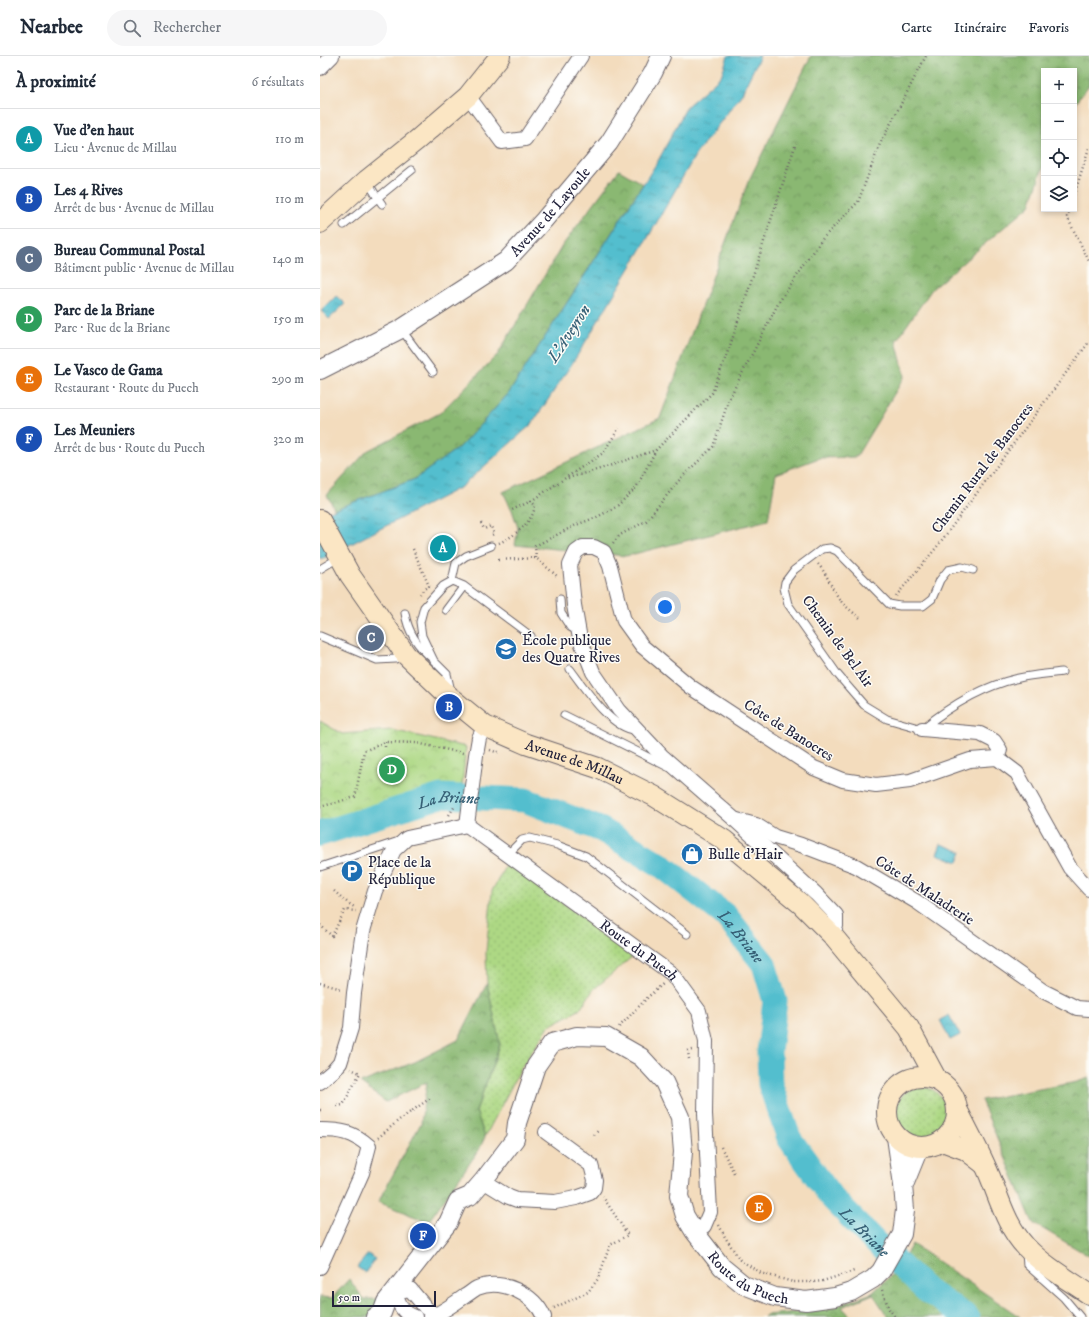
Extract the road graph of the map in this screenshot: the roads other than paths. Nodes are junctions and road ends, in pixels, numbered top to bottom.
1 (332, 56) edge
2 (500, 56) edge
3 (581, 56) edge
4 (660, 56) edge
5 (320, 68) edge
6 (468, 96) junction
7 (412, 170) dead end
8 (367, 180) junction
9 (377, 198) junction
10 (382, 204) dead end
11 (320, 223) edge
12 (344, 225) dead end
13 (401, 329) junction
14 (320, 370) edge
15 (433, 372) dead end
16 (320, 520) edge
17 (490, 546) road end
18 (346, 564) junction
19 (320, 569) edge
20 (973, 570) dead end
21 (452, 581) junction
22 (464, 586) junction
23 (560, 599) dead end
24 (446, 610) dead end
25 (405, 613) dead end
26 (579, 632) junction
27 (320, 636) edge
28 (531, 636) dead end
29 (406, 654) junction
30 (434, 661) junction
31 (570, 669) dead end
32 (1062, 672) dead end
33 (452, 699) junction
34 (564, 715) dead end
35 (484, 726) junction
36 (922, 729) junction
37 (638, 731) junction
38 (997, 758) junction
39 (676, 768) junction
40 (733, 818) junction
41 (467, 822) junction
42 (407, 838) junction
43 (507, 855) junction
44 (320, 867) edge
45 (1089, 890) edge
46 (687, 934) dead end
47 (832, 935) junction
48 (1089, 1009) edge
49 (918, 1044) junction
50 (912, 1078) junction
51 (937, 1080) junction
52 (320, 1082) edge
53 (958, 1111) junction
54 (320, 1130) edge
55 (546, 1132) dead end
56 (896, 1137) junction
57 (942, 1142) junction
58 (919, 1148) junction
59 (986, 1166) junction
60 (483, 1181) junction
61 (903, 1185) junction
62 (694, 1231) junction
63 (1025, 1246) junction
64 (320, 1267) edge
65 (1089, 1294) edge
66 (390, 1297) junction
67 (433, 1316) edge
68 (544, 1316) edge
69 (374, 1317) edge
70 (415, 1317) edge
71 (1080, 1317) edge

1 - 5 street
2 - 6 main road
3 - 6 street
4 - 13 street, Avenue de Layoule
6 - 8 main road
7 - 9 lane
8 - 9 lane
8 - 11 main road
9 - 10 lane
9 - 12 lane
13 - 14 street, Avenue de Layoule
13 - 15 lane
16 - 18 main road, Avenue de Millau
17 - 21 lane
18 - 19 lane
18 - 29 main road, Avenue de Millau
20 - 36 lane, Chemin de Bel Air
21 - 22 lane
21 - 30 lane
22 - 24 lane
22 - 28 lane
23 - 26 lane
25 - 30 lane
26 - 37 street
26 - 38 street, Côte de Banocres
27 - 29 lane
29 - 33 main road, Avenue de Millau
30 - 33 lane
31 - 37 lane
32 - 36 lane
33 - 35 main road, Avenue de Millau
34 - 39 lane
35 - 41 street
35 - 47 main road, Avenue de Millau
36 - 38 street, Chemin de Bel Air
37 - 39 street
38 - 45 street
39 - 40 street
40 - 47 street
40 - 48 street, Côte de Maladrerie
41 - 42 street
41 - 43 street, Route du Puech
42 - 44 lane
42 - 52 street
43 - 46 lane
43 - 62 street, Route du Puech
47 - 49 main road, Avenue de Millau
49 - 50 main road
49 - 51 main road, Avenue de Millau
50 - 51 main road
50 - 56 main road
51 - 53 main road
53 - 57 main road
53 - 59 main road
54 - 64 street
55 - 60 street
56 - 58 main road
56 - 61 street
57 - 58 main road
57 - 59 main road
58 - 61 street
59 - 63 main road
60 - 62 street, Route du Puech
60 - 66 street, Route du Puech
61 - 62 street, Route du Puech
63 - 65 main road
63 - 71 lane
66 - 67 street
66 - 69 street, Route du Puech
66 - 70 street
67 - 68 street

